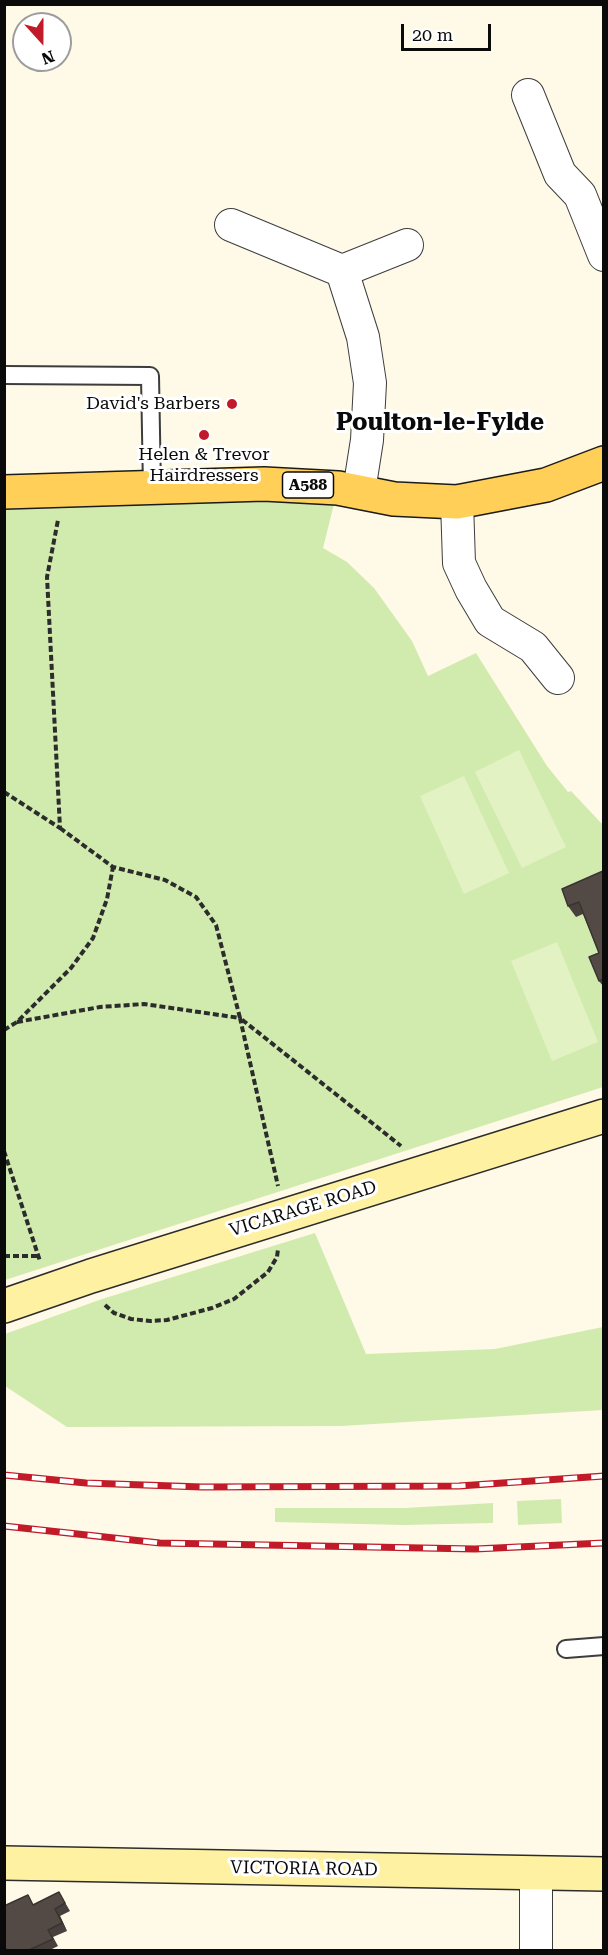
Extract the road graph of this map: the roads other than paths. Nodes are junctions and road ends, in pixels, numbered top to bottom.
1 (528, 95) dead end
2 (231, 225) dead end
3 (407, 245) dead end
4 (603, 255) edge
5 (342, 271) junction
6 (4, 375) edge
7 (603, 463) edge
8 (152, 488) junction
9 (359, 491) junction
10 (4, 492) edge
11 (457, 502) junction
12 (558, 678) dead end
13 (603, 1116) edge
14 (4, 1306) edge
15 (603, 1646) edge
16 (566, 1649) dead end
17 (4, 1863) edge
18 (536, 1874) junction
19 (603, 1874) edge
20 (536, 1950) edge

1 - 4 street
2 - 5 street
3 - 5 street
5 - 9 street
6 - 8 lane
7 - 11 main road, A588
8 - 9 main road, A588
8 - 10 main road, A588
9 - 11 main road, A588
11 - 12 street
13 - 14 street, VICARAGE ROAD
15 - 16 lane
17 - 18 street, VICTORIA ROAD
18 - 19 street, VICTORIA ROAD
18 - 20 street

